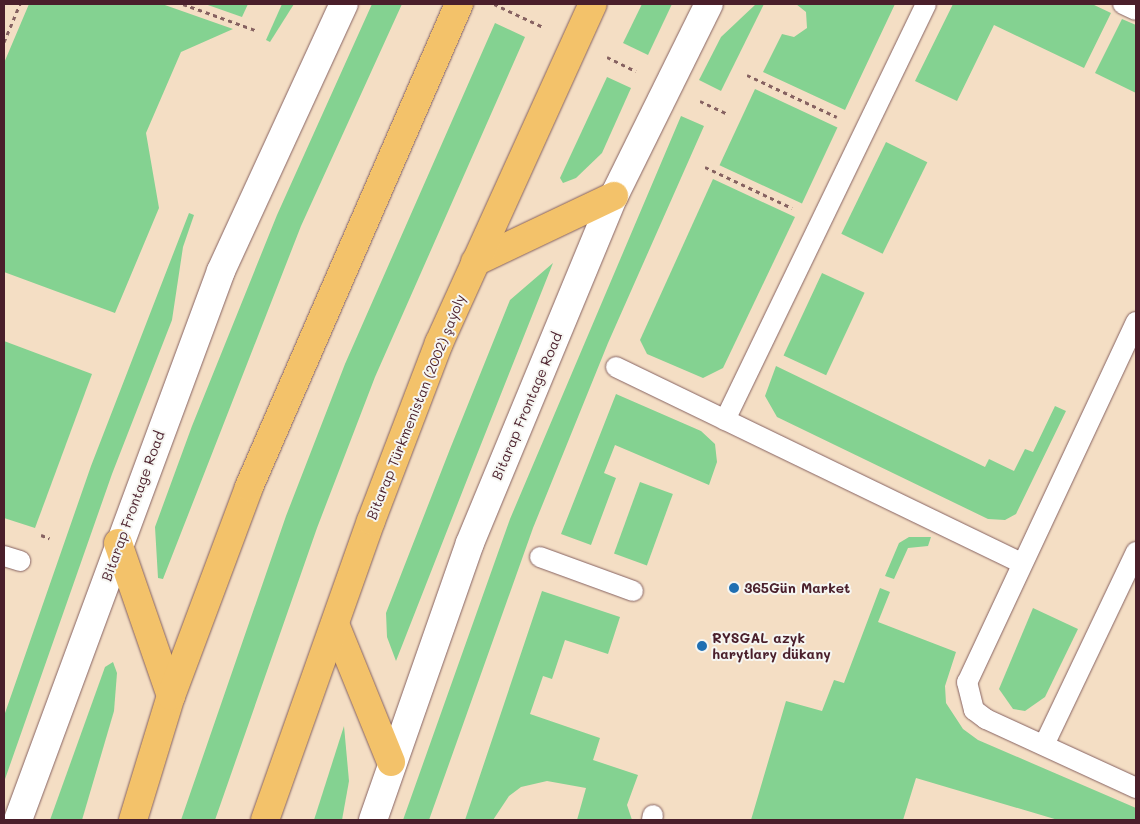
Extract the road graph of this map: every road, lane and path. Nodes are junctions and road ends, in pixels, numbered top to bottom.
1 (20, 4) edge
2 (183, 4) edge
3 (344, 4) edge
4 (459, 4) edge
5 (494, 4) edge
6 (592, 4) edge
7 (709, 4) edge
8 (926, 4) edge
9 (1123, 4) edge
10 (1136, 10) edge
11 (255, 30) dead end
12 (4, 42) edge
13 (575, 42) junction
14 (747, 75) dead end
15 (667, 86) junction
16 (728, 114) dead end
17 (865, 130) junction
18 (705, 167) dead end
19 (614, 196) junction
20 (821, 221) junction
21 (475, 262) junction
22 (1136, 322) edge
23 (616, 367) dead end
24 (725, 420) junction
25 (118, 543) junction
26 (1136, 552) edge
27 (540, 557) dead end
28 (1021, 563) junction
29 (633, 591) dead end
30 (335, 624) junction
31 (171, 696) junction
32 (1044, 745) junction
33 (391, 762) junction
34 (1136, 788) edge
35 (18, 820) edge
36 (133, 820) edge
37 (265, 820) edge
38 (373, 820) edge

1 - 12 path
2 - 11 path
3 - 25 street, Bitarap Frontage Road
4 - 31 main road
5 - 13 path
6 - 13 main road, Bitarap Türkmenistan (2002) şaýoly
7 - 15 street, Bitarap Frontage Road
8 - 17 lane
9 - 10 lane
13 - 15 path
13 - 21 main road, Bitarap Türkmenistan (2002) şaýoly
14 - 17 path
15 - 16 path
15 - 19 street, Bitarap Frontage Road
17 - 20 lane
18 - 20 path
19 - 21 main road
19 - 33 street, Bitarap Frontage Road
20 - 24 lane
21 - 30 main road, Bitarap Türkmenistan (2002) şaýoly
22 - 28 lane
23 - 24 lane
24 - 28 lane
25 - 31 main road
25 - 35 street, Bitarap Frontage Road
26 - 32 lane
27 - 29 lane
28 - 32 lane
30 - 33 main road
30 - 37 main road, Bitarap Türkmenistan (2002) şaýoly
31 - 36 main road
32 - 34 lane
33 - 38 street, Bitarap Frontage Road

